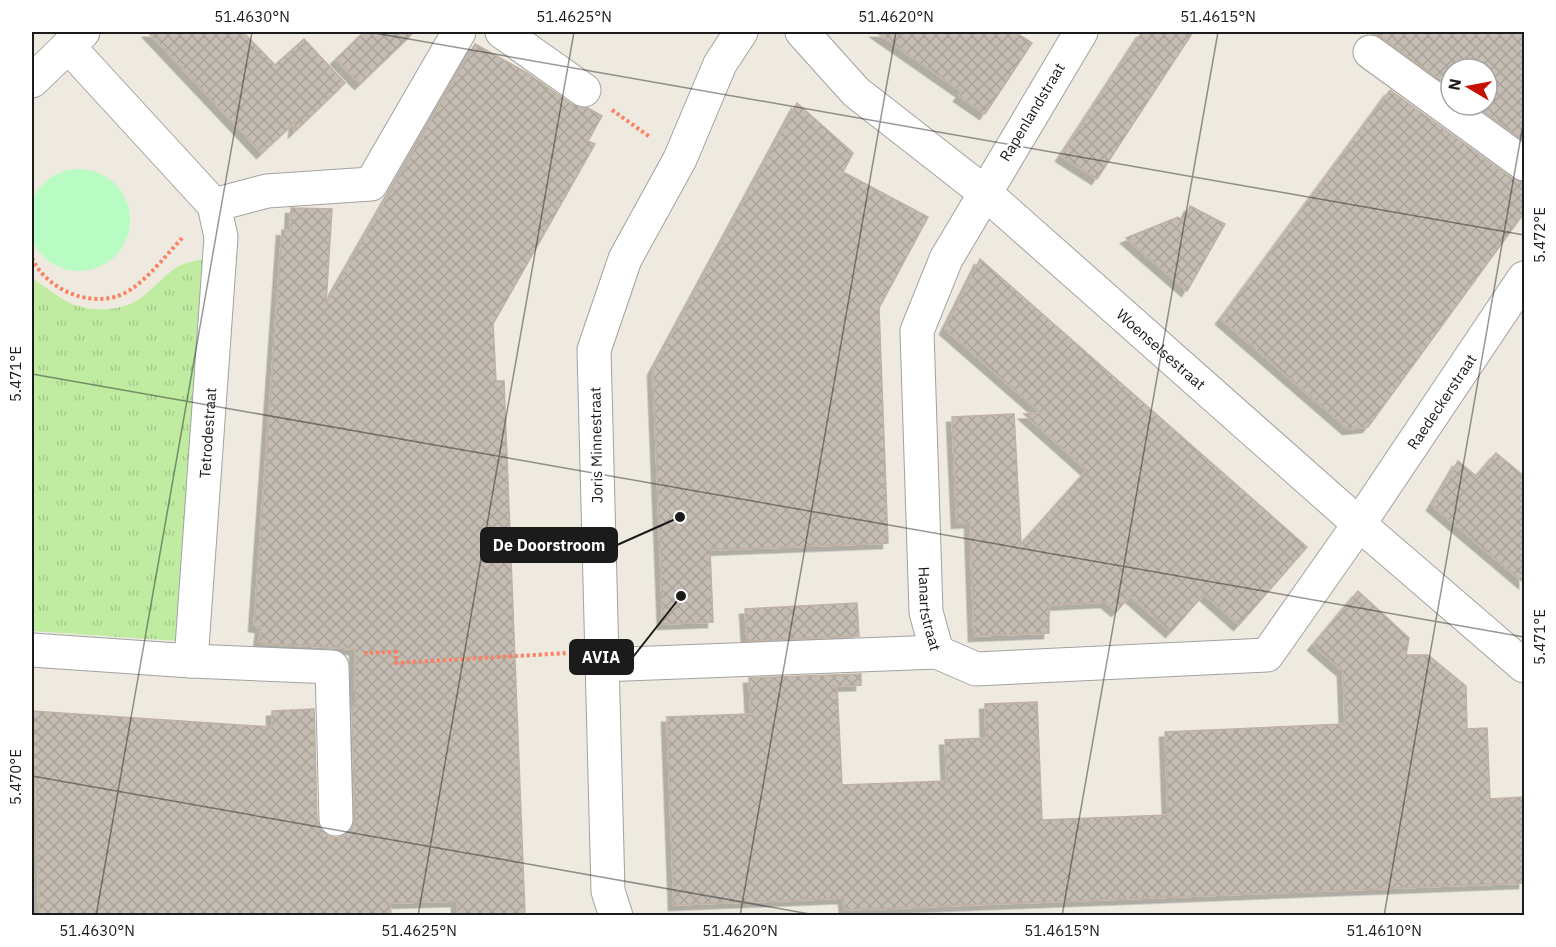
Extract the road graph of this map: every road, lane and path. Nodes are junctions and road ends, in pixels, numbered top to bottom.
1 (459, 32) edge
2 (502, 32) edge
3 (741, 32) edge
4 (802, 32) edge
5 (1081, 32) edge
6 (76, 39) edge
7 (1370, 52) dead end
8 (32, 81) edge
9 (584, 90) joint
10 (680, 159) junction
11 (1524, 164) edge
12 (984, 192) junction
13 (214, 205) junction
14 (32, 258) edge
15 (1524, 278) edge
16 (1359, 524) junction
17 (32, 650) edge
18 (937, 652) junction
19 (600, 659) junction
20 (191, 661) junction
21 (1524, 666) edge
22 (332, 667) junction
23 (336, 819) dead end
24 (608, 907) edge

1 - 13 street
2 - 9 street
3 - 10 street, Joris Minnestraat
4 - 12 street, Woenselsestraat
5 - 12 street, Rapenlandstraat
6 - 8 street
6 - 13 street
7 - 11 street
9 - 10 path
10 - 19 street, Joris Minnestraat
12 - 16 street, Woenselsestraat
12 - 18 street, Hanartstraat
13 - 14 path
13 - 20 street, Tetrodestraat
15 - 16 street, Raedeckerstraat
16 - 18 street, Hanartstraat
16 - 21 street, Woenselsestraat
17 - 20 street
18 - 19 street
19 - 22 path
19 - 24 street, Joris Minnestraat
20 - 22 street
22 - 23 street

